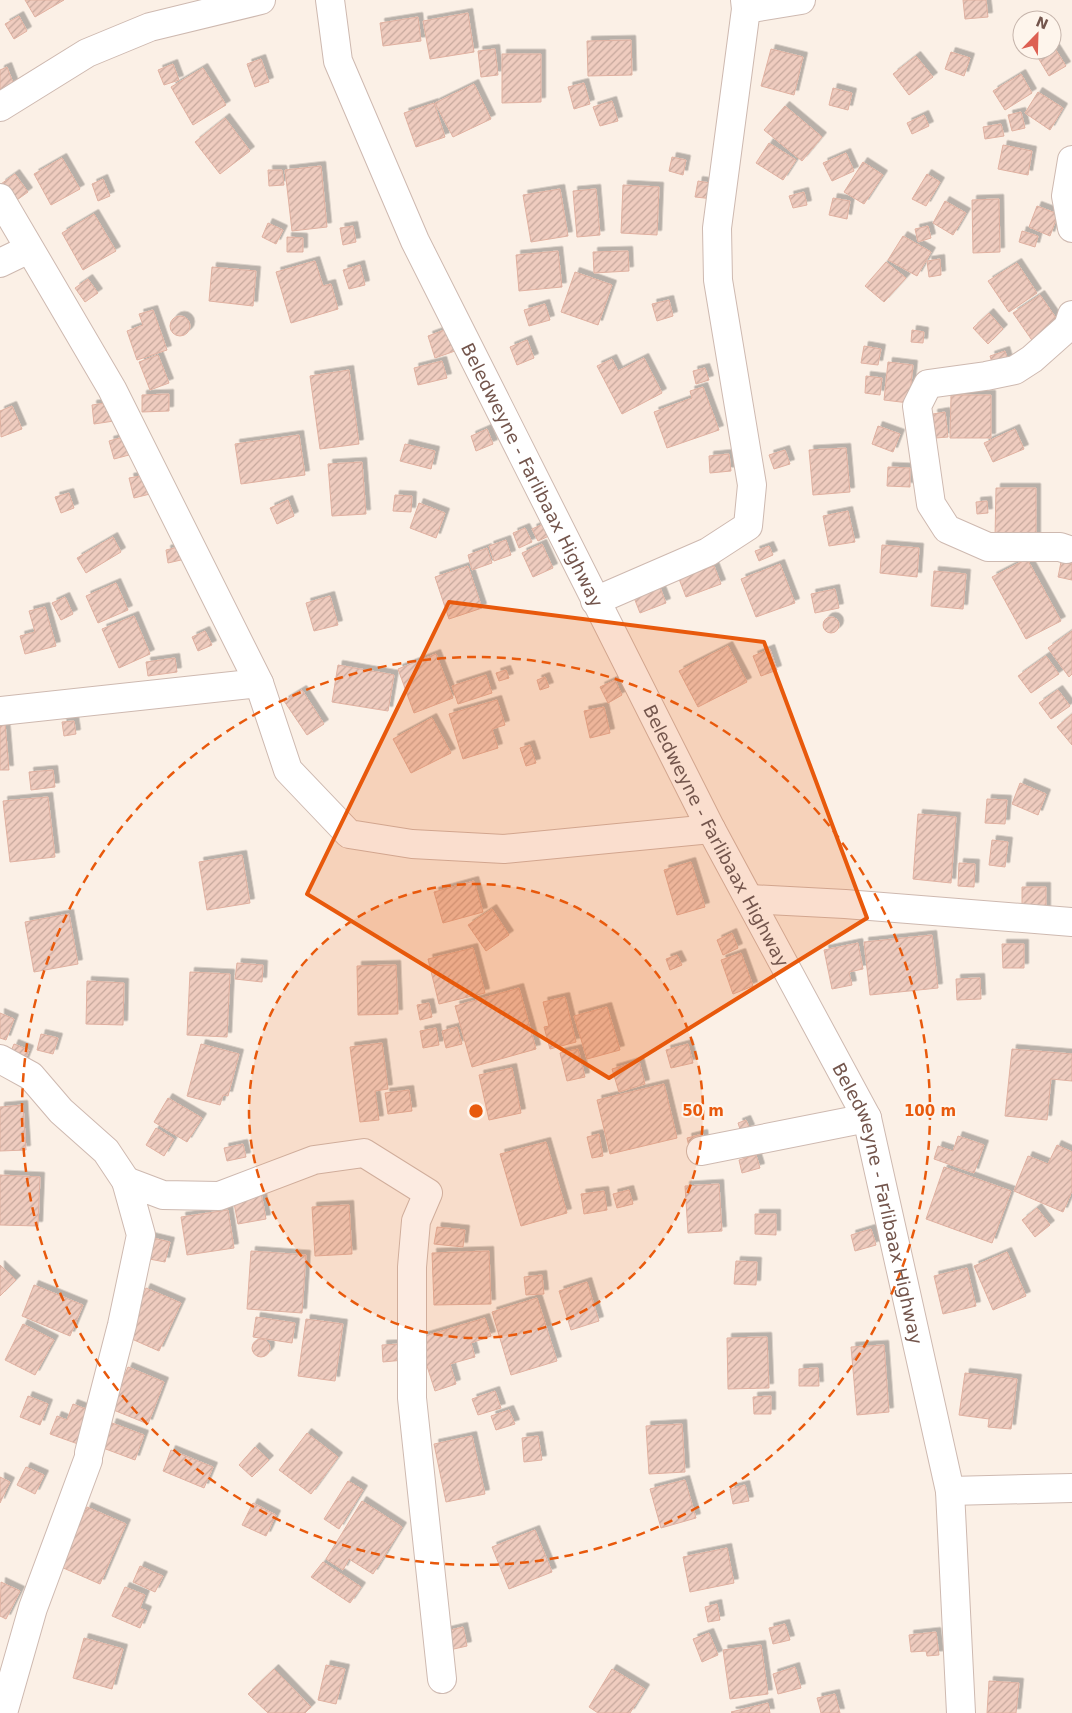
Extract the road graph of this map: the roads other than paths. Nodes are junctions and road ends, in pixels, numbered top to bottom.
1 (261, 0) edge
2 (330, 0) edge
3 (801, 0) edge
4 (746, 4) edge
5 (0, 107) edge
6 (1072, 160) edge
7 (0, 198) edge
8 (1072, 228) edge
9 (29, 249) junction
10 (0, 263) edge
11 (1072, 315) edge
12 (1066, 549) dead end
13 (596, 600) junction
14 (259, 683) junction
15 (0, 711) edge
16 (710, 829) junction
17 (750, 899) junction
18 (1072, 922) edge
19 (0, 1059) edge
20 (867, 1118) junction
21 (701, 1151) dead end
22 (126, 1181) junction
23 (1072, 1488) edge
24 (950, 1491) junction
25 (442, 1679) dead end
26 (3, 1713) edge
27 (962, 1713) edge

1 - 5 street
2 - 13 street, Beledweyne - Farlibaax Highway
3 - 4 street
4 - 13 street
6 - 8 street
7 - 9 street
9 - 10 street
9 - 14 street
11 - 12 street
13 - 16 street, Beledweyne - Farlibaax Highway
14 - 15 street
14 - 16 street
16 - 17 street, Beledweyne - Farlibaax Highway
17 - 18 street
17 - 20 street, Beledweyne - Farlibaax Highway
19 - 22 street
20 - 21 street
20 - 24 street, Beledweyne - Farlibaax Highway
22 - 25 street
22 - 26 street
23 - 24 street
24 - 27 street, Beledweyne - Farlibaax Highway

